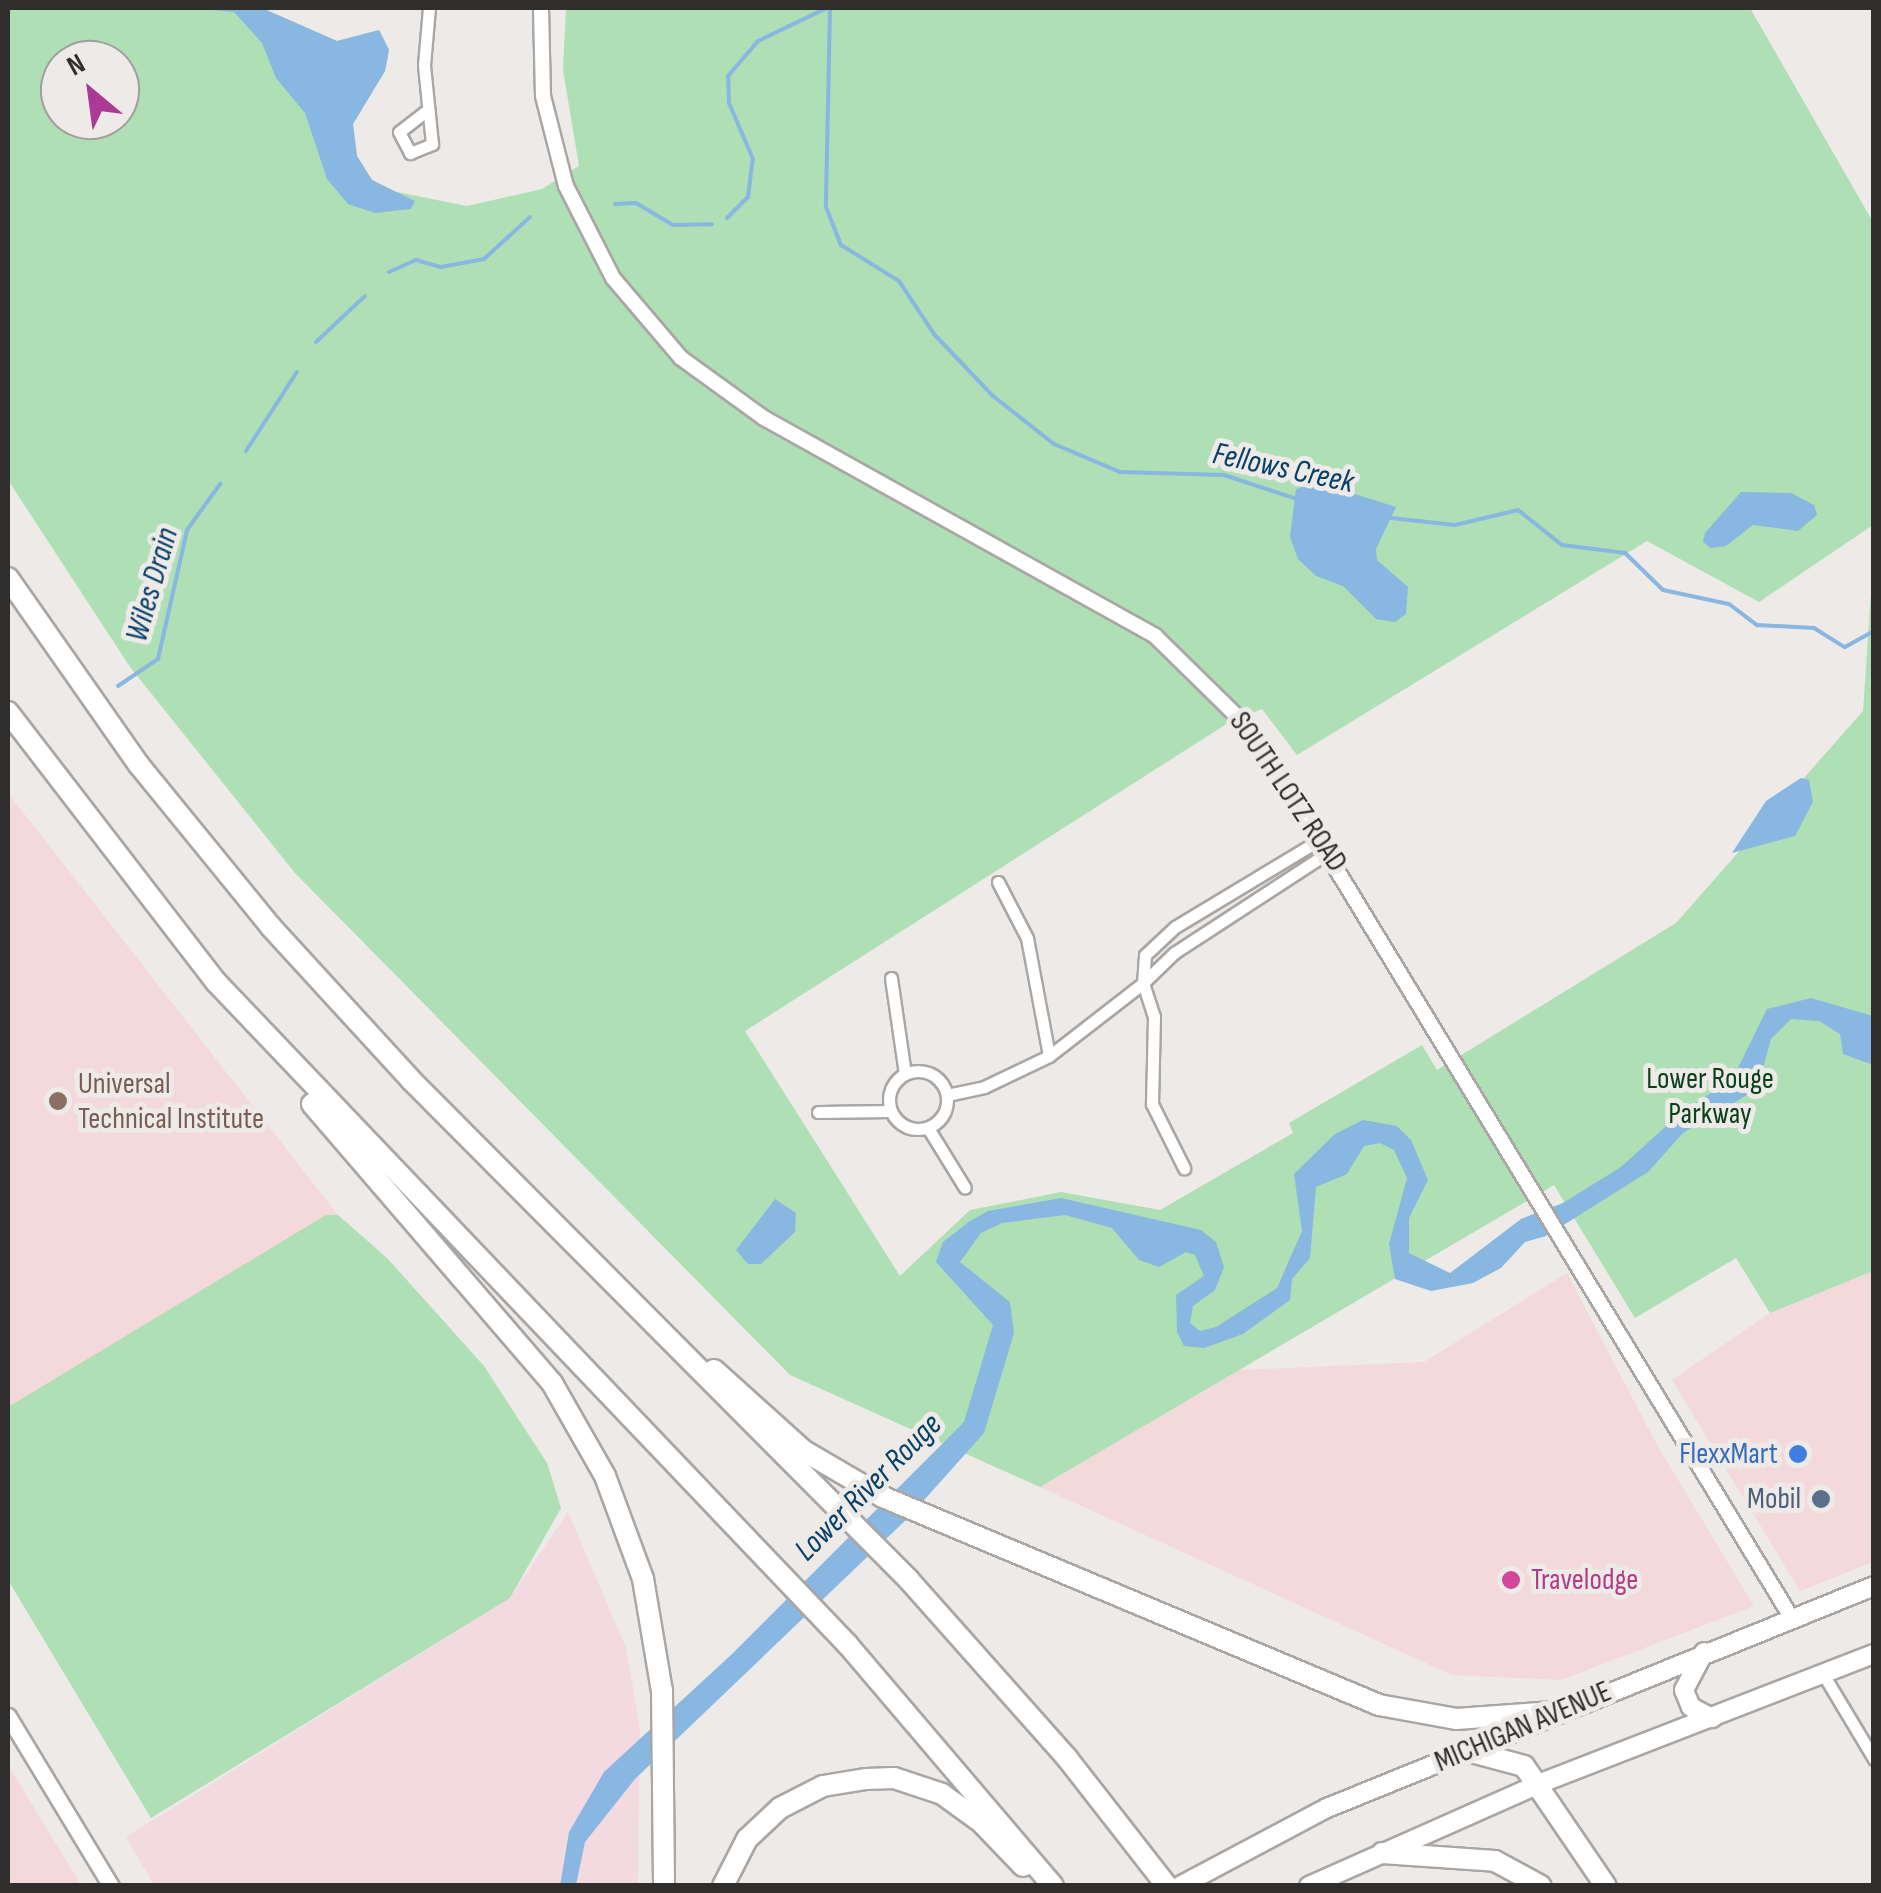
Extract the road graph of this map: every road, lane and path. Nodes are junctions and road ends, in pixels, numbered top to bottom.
1 (429, 8) edge
2 (541, 8) edge
3 (426, 111) dead end
4 (8, 578) edge
5 (8, 712) edge
6 (1325, 846) junction
7 (998, 882) dead end
8 (891, 978) dead end
9 (1143, 983) junction
10 (240, 1008) junction
11 (1048, 1056) junction
12 (905, 1074) junction
13 (947, 1096) junction
14 (818, 1112) dead end
15 (891, 1112) junction
16 (928, 1128) junction
17 (483, 1149) junction
18 (1184, 1168) dead end
19 (965, 1188) dead end
20 (1874, 1586) edge
21 (1791, 1618) junction
22 (1704, 1652) junction
23 (1874, 1654) edge
24 (1823, 1674) junction
25 (1554, 1712) junction
26 (8, 1716) edge
27 (1712, 1718) junction
28 (1468, 1751) junction
29 (1874, 1759) edge
30 (1541, 1783) junction
31 (1382, 1853) junction
32 (111, 1886) edge
33 (664, 1886) edge
34 (723, 1886) edge
35 (1051, 1886) edge
36 (1167, 1886) edge
37 (1180, 1886) edge
38 (1309, 1886) edge
39 (1541, 1886) edge
40 (1606, 1886) edge

1 - 3 street
2 - 6 street, SOUTH LOTZ ROAD
4 - 17 highway
5 - 10 highway
6 - 9 street
6 - 9 street
6 - 21 street, SOUTH LOTZ ROAD
7 - 11 street
8 - 12 street
9 - 11 street
9 - 18 street
10 - 33 highway
10 - 35 highway
11 - 13 street
12 - 13 street
12 - 15 street
13 - 16 street
14 - 15 street
15 - 16 street
16 - 19 street
17 - 25 highway
17 - 36 highway
20 - 21 main road, MICHIGAN AVENUE
21 - 22 main road, MICHIGAN AVENUE
22 - 25 main road, MICHIGAN AVENUE
22 - 27 main road
23 - 24 main road, MICHIGAN AVENUE
24 - 27 main road, MICHIGAN AVENUE
24 - 29 street
25 - 28 main road, MICHIGAN AVENUE
26 - 32 main road
27 - 30 main road, MICHIGAN AVENUE
28 - 30 highway
28 - 37 main road, MICHIGAN AVENUE
30 - 31 main road, MICHIGAN AVENUE
30 - 40 highway
31 - 38 main road, MICHIGAN AVENUE
31 - 39 highway
34 - 35 highway

